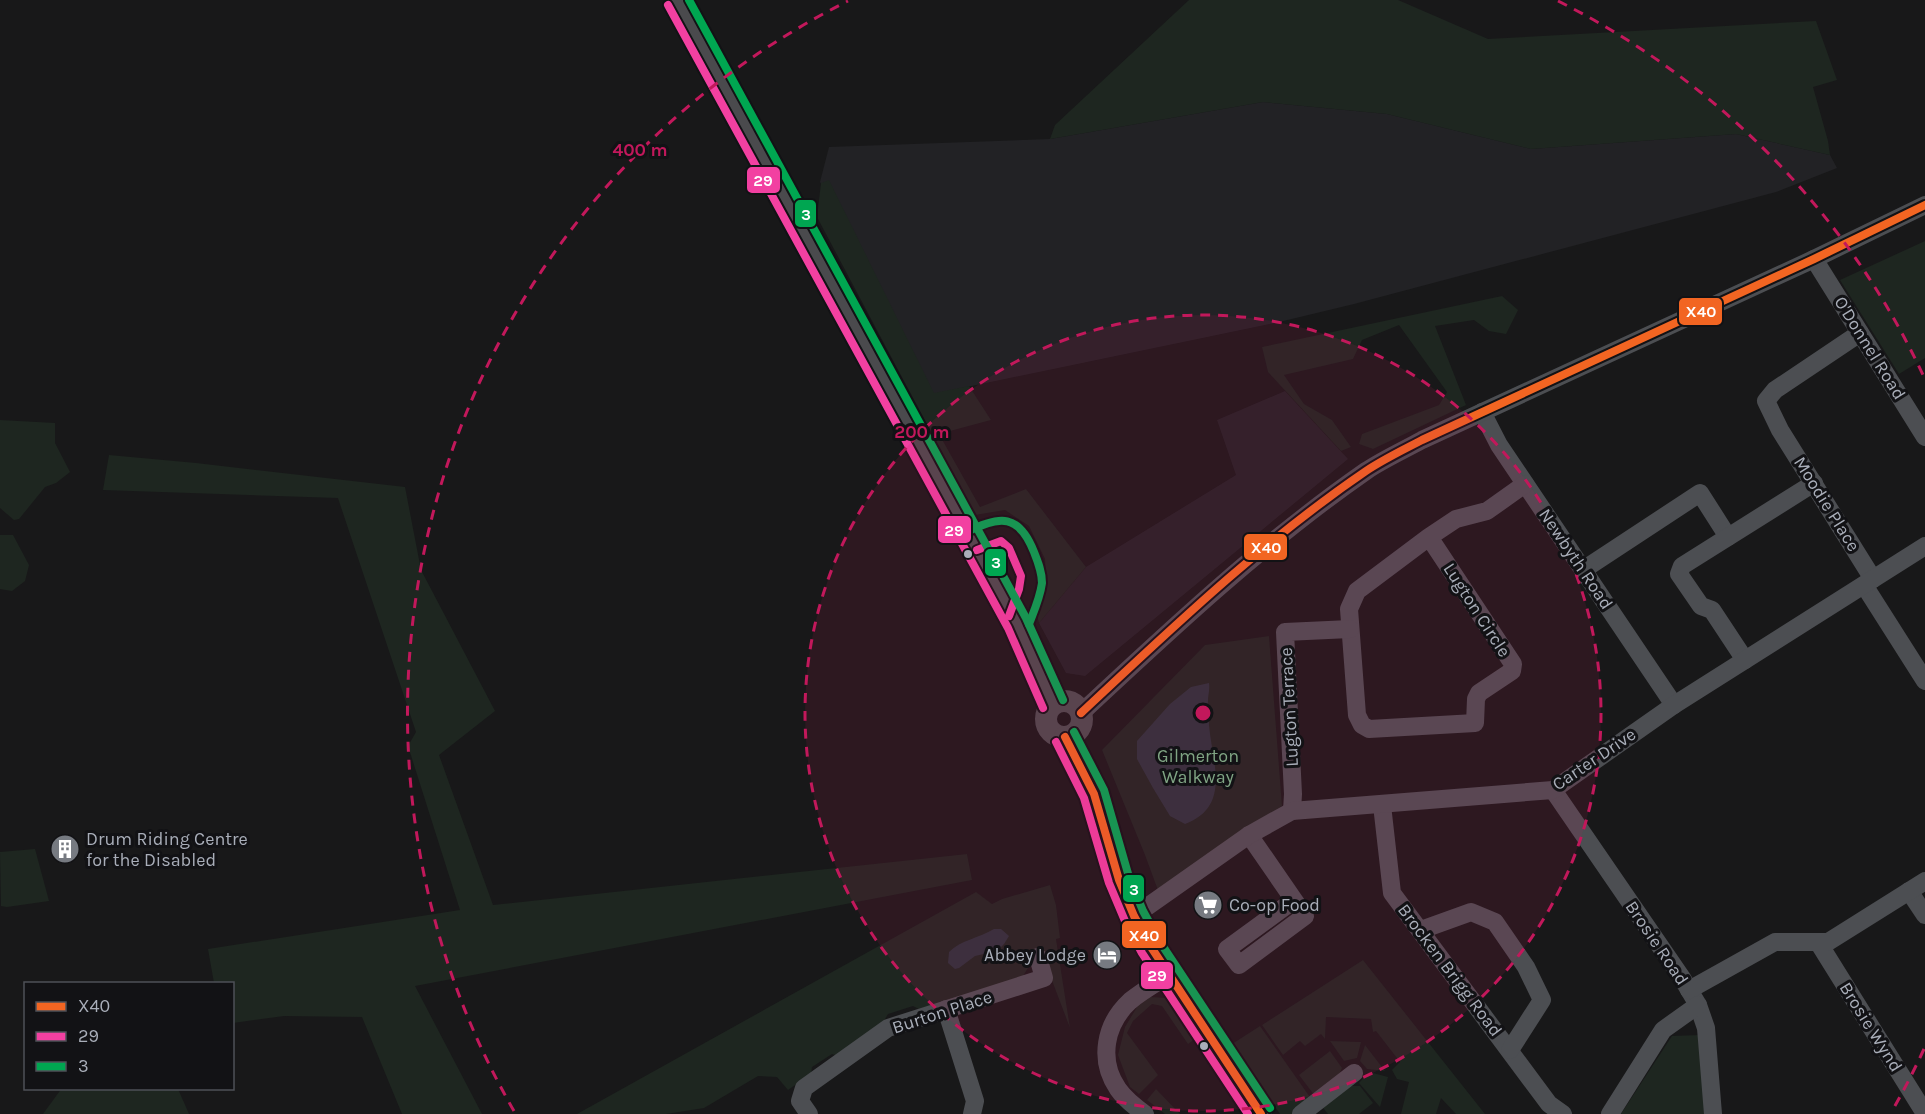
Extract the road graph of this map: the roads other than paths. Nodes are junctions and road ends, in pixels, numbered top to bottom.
1 (677, 0) edge
2 (1925, 205) edge
3 (1814, 259) junction
4 (1860, 333) junction
5 (1482, 412) junction
6 (1925, 437) edge
7 (1814, 483) junction
8 (1525, 484) junction
9 (1429, 537) junction
10 (1728, 537) junction
11 (1925, 546) edge
12 (1583, 570) junction
13 (1869, 582) junction
14 (1350, 629) junction
15 (1745, 660) junction
16 (1925, 681) edge
17 (1053, 704) junction
18 (1674, 705) junction
19 (1081, 713) junction
20 (1065, 737) junction
21 (1553, 790) junction
22 (1382, 805) junction
23 (1293, 810) junction
24 (1249, 835) junction
25 (1925, 881) edge
26 (1909, 891) junction
27 (1294, 900) dead end
28 (1925, 915) edge
29 (1134, 916) junction
30 (1421, 930) junction
31 (1818, 942) junction
32 (1038, 957) dead end
33 (1169, 975) junction
34 (1694, 997) junction
35 (946, 1009) junction
36 (1510, 1050) junction
37 (1354, 1073) dead end
38 (1142, 1113) edge
39 (1923, 1113) edge
40 (809, 1114) edge
41 (972, 1114) edge
42 (1261, 1114) edge
43 (1301, 1114) edge
44 (1563, 1114) edge
45 (1610, 1114) edge
46 (1713, 1114) edge

1 - 17 main road
2 - 3 street
3 - 4 street, O'Donnel Road
3 - 5 street
4 - 6 street, O'Donnel Road
4 - 7 street, Moodie Place
5 - 8 street, Newbyth Road
5 - 19 street
7 - 10 street
7 - 13 street, Moodie Place
8 - 9 street, Lugton Circle
8 - 12 street, Newbyth Road
9 - 14 street, Lugton Circle
9 - 14 street, Lugton Circle
10 - 12 street
10 - 15 street
11 - 13 street, Carter Drive
12 - 18 street, Newbyth Road
13 - 15 street, Carter Drive
13 - 16 street, Moodie Place
14 - 23 street, Lugton Terrace
15 - 18 street, Carter Drive
17 - 19 main road
17 - 20 main road
18 - 21 street, Carter Drive
19 - 20 main road
20 - 29 main road
21 - 22 street, Carter Drive
21 - 34 street, Brosie Road
22 - 23 street, Carter Drive
22 - 30 street, Brocken Brigg Road
23 - 24 street, Carter Drive
24 - 27 street
24 - 29 street, Carter Drive
25 - 26 street
26 - 28 street
26 - 31 street
29 - 33 main road
30 - 36 street, Brocken Brigg Road
30 - 36 street
31 - 34 street
31 - 39 street, Brosie Wynd
32 - 35 street, Burton Place
33 - 38 street
33 - 42 main road
34 - 45 street
34 - 46 street, Brosie Road
35 - 40 street, Burton Place
35 - 41 street
36 - 44 street, Brocken Brigg Road
37 - 43 street

